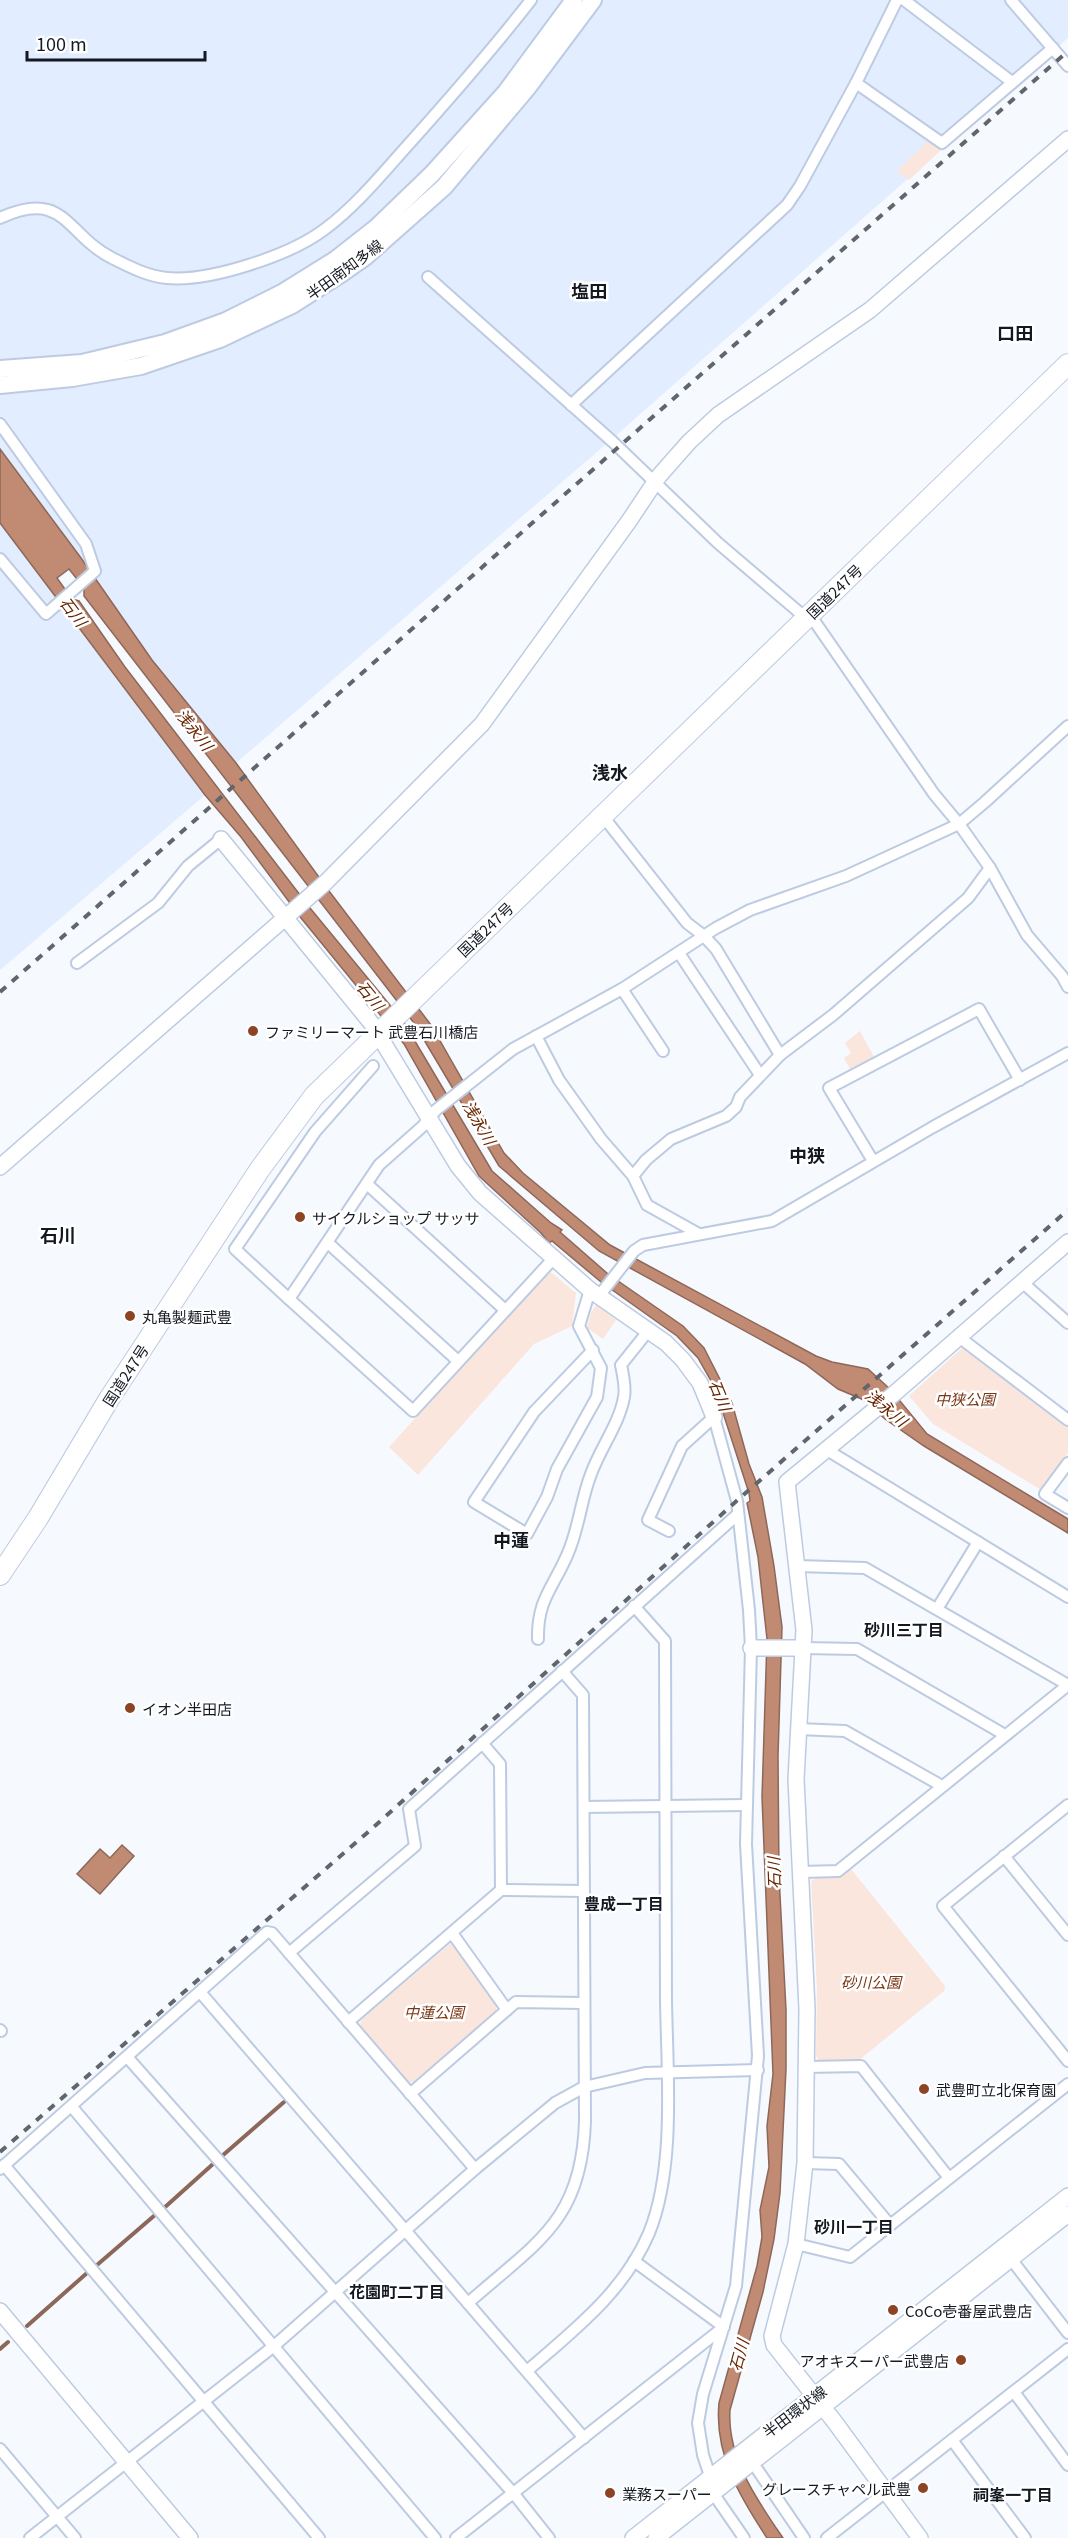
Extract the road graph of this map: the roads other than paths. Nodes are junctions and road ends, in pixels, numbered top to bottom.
1 (531, 0) edge
2 (574, 0) edge
3 (593, 0) edge
4 (897, 0) edge
5 (904, 0) edge
6 (1011, 0) edge
7 (1053, 48) junction
8 (1068, 66) edge
9 (1012, 82) junction
10 (856, 83) junction
11 (1068, 139) edge
12 (0, 218) edge
13 (338, 267) junction
14 (428, 277) dead end
15 (1068, 364) edge
16 (0, 369) edge
17 (0, 385) edge
18 (571, 405) junction
19 (0, 424) edge
20 (654, 482) junction
21 (0, 558) edge
22 (808, 617) junction
23 (1068, 726) edge
24 (602, 815) junction
25 (959, 824) junction
26 (221, 839) joint
27 (990, 868) junction
28 (288, 916) junction
29 (704, 936) junction
30 (679, 953) junction
31 (77, 963) dead end
32 (1068, 987) edge
33 (622, 989) junction
34 (381, 1030) junction
35 (536, 1036) junction
36 (663, 1051) dead end
37 (1068, 1053) edge
38 (780, 1055) junction
39 (373, 1066) dead end
40 (760, 1075) junction
41 (1020, 1080) junction
42 (433, 1113) junction
43 (873, 1161) junction
44 (0, 1167) edge
45 (633, 1176) junction
46 (368, 1184) junction
47 (699, 1234) junction
48 (1068, 1242) edge
49 (328, 1243) junction
50 (553, 1258) junction
51 (1022, 1282) junction
52 (597, 1292) junction
53 (289, 1299) junction
54 (505, 1310) junction
55 (1068, 1323) edge
56 (649, 1330) junction
57 (959, 1337) junction
58 (593, 1350) junction
59 (458, 1361) junction
60 (714, 1417) junction
61 (1068, 1420) edge
62 (826, 1450) junction
63 (1068, 1463) edge
64 (1068, 1508) edge
65 (738, 1514) junction
66 (669, 1531) dead end
67 (978, 1542) junction
68 (797, 1566) junction
69 (0, 1575) edge
70 (1068, 1597) edge
71 (634, 1606) junction
72 (937, 1609) junction
73 (538, 1639) dead end
74 (751, 1648) junction
75 (797, 1648) junction
76 (562, 1671) junction
77 (1068, 1685) edge
78 (798, 1729) junction
79 (1005, 1735) junction
80 (482, 1743) junction
81 (942, 1786) junction
82 (746, 1805) junction
83 (665, 1806) junction
84 (584, 1807) junction
85 (1067, 1808) edge
86 (1004, 1856) junction
87 (802, 1872) junction
88 (501, 1890) junction
89 (583, 1891) junction
90 (452, 1934) junction
91 (1068, 1935) edge
92 (289, 1953) junction
93 (200, 1992) junction
94 (583, 2002) junction
95 (507, 2010) junction
96 (348, 2022) junction
97 (128, 2058) junction
98 (1068, 2061) edge
99 (806, 2067) junction
100 (758, 2070) junction
101 (667, 2073) junction
102 (1068, 2084) edge
103 (584, 2087) junction
104 (410, 2094) junction
105 (72, 2107) junction
106 (805, 2163) junction
107 (2, 2167) edge
108 (475, 2169) junction
109 (949, 2178) junction
110 (1068, 2196) edge
111 (1068, 2214) edge
112 (890, 2225) junction
113 (405, 2231) junction
114 (795, 2244) junction
115 (1011, 2259) junction
116 (634, 2261) junction
117 (336, 2292) junction
118 (468, 2303) junction
119 (0, 2312) edge
120 (724, 2327) junction
121 (1068, 2333) edge
122 (274, 2346) junction
123 (1068, 2349) edge
124 (527, 2371) junction
125 (1014, 2392) junction
126 (203, 2401) junction
127 (818, 2402) junction
128 (584, 2438) junction
129 (952, 2440) junction
130 (0, 2449) edge
131 (751, 2460) junction
132 (126, 2462) junction
133 (1068, 2465) edge
134 (714, 2482) junction
135 (886, 2492) junction
136 (514, 2494) junction
137 (57, 2517) junction
138 (30, 2538) edge
139 (75, 2538) edge
140 (190, 2538) edge
141 (319, 2538) edge
142 (435, 2538) edge
143 (456, 2538) edge
144 (549, 2538) edge
145 (633, 2538) edge
146 (656, 2538) edge
147 (744, 2538) edge
148 (804, 2538) edge
149 (827, 2538) edge
150 (920, 2538) edge
151 (1024, 2538) edge

1 - 12 street
2 - 13 main road, 半田南知多線
3 - 13 main road, 半田南知多線
4 - 10 street
5 - 9 street
6 - 7 street
7 - 8 street
7 - 9 street
9 - 10 street
10 - 18 street
11 - 20 street
13 - 16 main road, 半田南知多線
13 - 17 main road, 半田南知多線
14 - 18 street
15 - 22 highway, 国道247号
18 - 20 street
19 - 21 street
20 - 22 street
20 - 28 street
22 - 24 highway, 国道247号
22 - 25 street
23 - 25 street
24 - 29 street
24 - 34 highway, 国道247号
25 - 27 street
25 - 29 street
26 - 28 street
26 - 31 street
27 - 32 street
27 - 38 street
28 - 34 street
28 - 44 street
29 - 30 street
29 - 38 street
30 - 33 street
30 - 40 street
33 - 35 street
33 - 36 street
34 - 42 street
34 - 69 highway, 国道247号
35 - 42 street
35 - 45 street
37 - 41 street
38 - 40 street
39 - 53 street
40 - 45 street
41 - 43 street
41 - 43 street
42 - 46 street
42 - 50 street
43 - 47 street
45 - 47 street
46 - 49 street
46 - 54 street
47 - 52 street
48 - 51 street
49 - 53 street
49 - 59 street
50 - 52 street
50 - 54 street
51 - 55 street
51 - 57 street
52 - 56 street
52 - 58 street
53 - 59 street
54 - 59 street
56 - 60 street
56 - 73 street
57 - 61 street
57 - 62 street
58 - 58 street
60 - 65 street
60 - 66 street
62 - 67 street
62 - 68 street
63 - 64 street
65 - 71 street
65 - 74 street
67 - 70 street
67 - 72 street
68 - 72 street
68 - 75 street
71 - 76 street
71 - 83 street
72 - 77 street
74 - 75 street
74 - 82 street
75 - 78 street
75 - 79 street
76 - 80 street
76 - 84 street
77 - 79 street
78 - 81 street
78 - 87 street
79 - 81 street
80 - 88 street
80 - 92 street
81 - 87 street
82 - 83 street
82 - 100 street
83 - 84 street
83 - 101 street
84 - 89 street
85 - 86 street
86 - 91 street
86 - 98 street
87 - 99 street
88 - 89 street
88 - 90 street
89 - 94 street
90 - 95 street
90 - 96 street
92 - 93 street
92 - 96 street
93 - 97 street
93 - 113 street
94 - 95 street
94 - 103 street
95 - 104 street
96 - 104 street
97 - 105 street
97 - 117 street
99 - 106 street
99 - 109 street
100 - 101 street
100 - 120 street
101 - 103 street
101 - 116 street
102 - 109 street
103 - 108 street
103 - 118 street
104 - 108 street
105 - 107 street
105 - 122 street
106 - 112 street
106 - 114 street
107 - 126 street
108 - 113 street
109 - 112 street
110 - 127 street, 半田環状線
111 - 115 street, 半田環状線
112 - 114 street
113 - 117 street
113 - 118 street
114 - 127 street
115 - 121 street
115 - 127 street, 半田環状線
116 - 120 street
116 - 124 street
117 - 122 street
117 - 136 street
118 - 124 street
119 - 132 street
120 - 128 street
120 - 134 street
122 - 126 street
122 - 142 street
123 - 125 street
124 - 128 street
125 - 129 street
125 - 133 street
126 - 132 street
126 - 141 street
127 - 131 street, 半田環状線
127 - 135 street
128 - 136 street
129 - 135 street
129 - 151 street
130 - 137 street
131 - 134 street, 半田環状線
131 - 148 street
132 - 137 street
132 - 140 street
134 - 145 street, 半田環状線
134 - 146 street, 半田環状線
134 - 147 street
135 - 149 street
135 - 150 street
136 - 143 street
136 - 144 street
137 - 138 street
137 - 139 street

